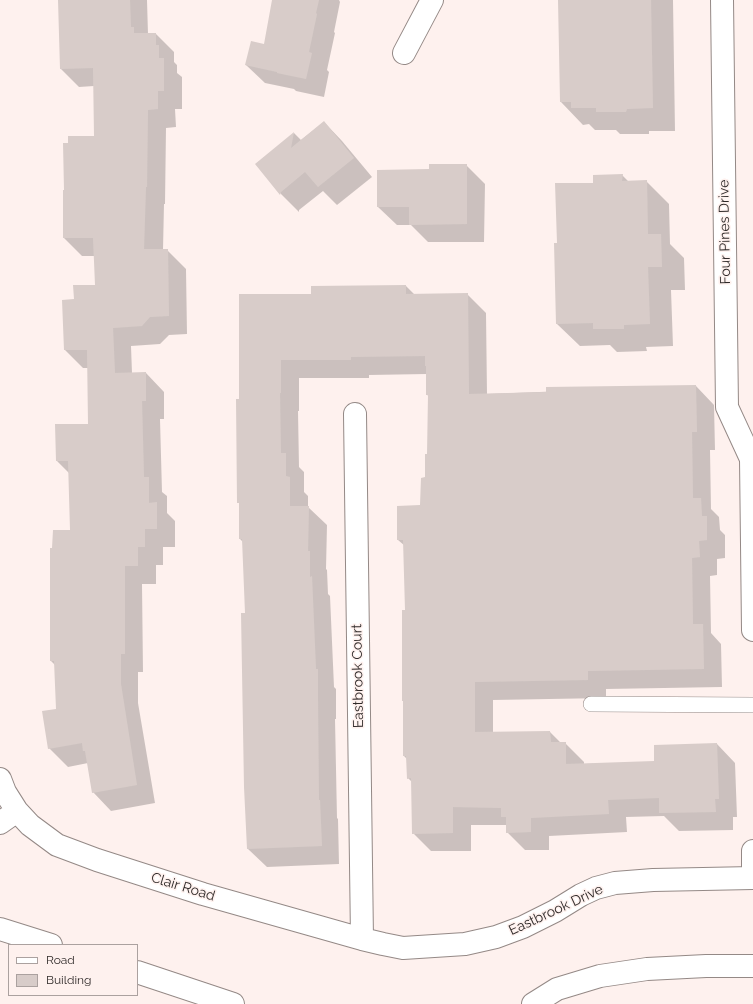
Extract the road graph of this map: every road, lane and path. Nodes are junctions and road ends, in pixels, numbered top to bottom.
1 (432, 0) edge
2 (722, 0) edge
3 (404, 53) dead end
4 (355, 414) dead end
5 (752, 456) edge
6 (753, 630) edge
7 (591, 704) dead end
8 (753, 704) edge
9 (0, 779) edge
10 (9, 817) edge
11 (753, 851) edge
12 (753, 878) edge
13 (0, 929) edge
14 (362, 939) junction
15 (48, 944) edge
16 (753, 966) edge
17 (138, 972) edge
18 (233, 1004) edge
19 (533, 1004) edge

1 - 3 street
2 - 5 street, Four Pines Drive
4 - 14 street, Eastbrook Court
5 - 6 street, Four Pines Drive
7 - 8 lane
9 - 10 street, Clair Road
10 - 14 street, Clair Road
11 - 12 street
12 - 14 street, Eastbrook Drive
13 - 15 street
16 - 19 street
17 - 18 street

